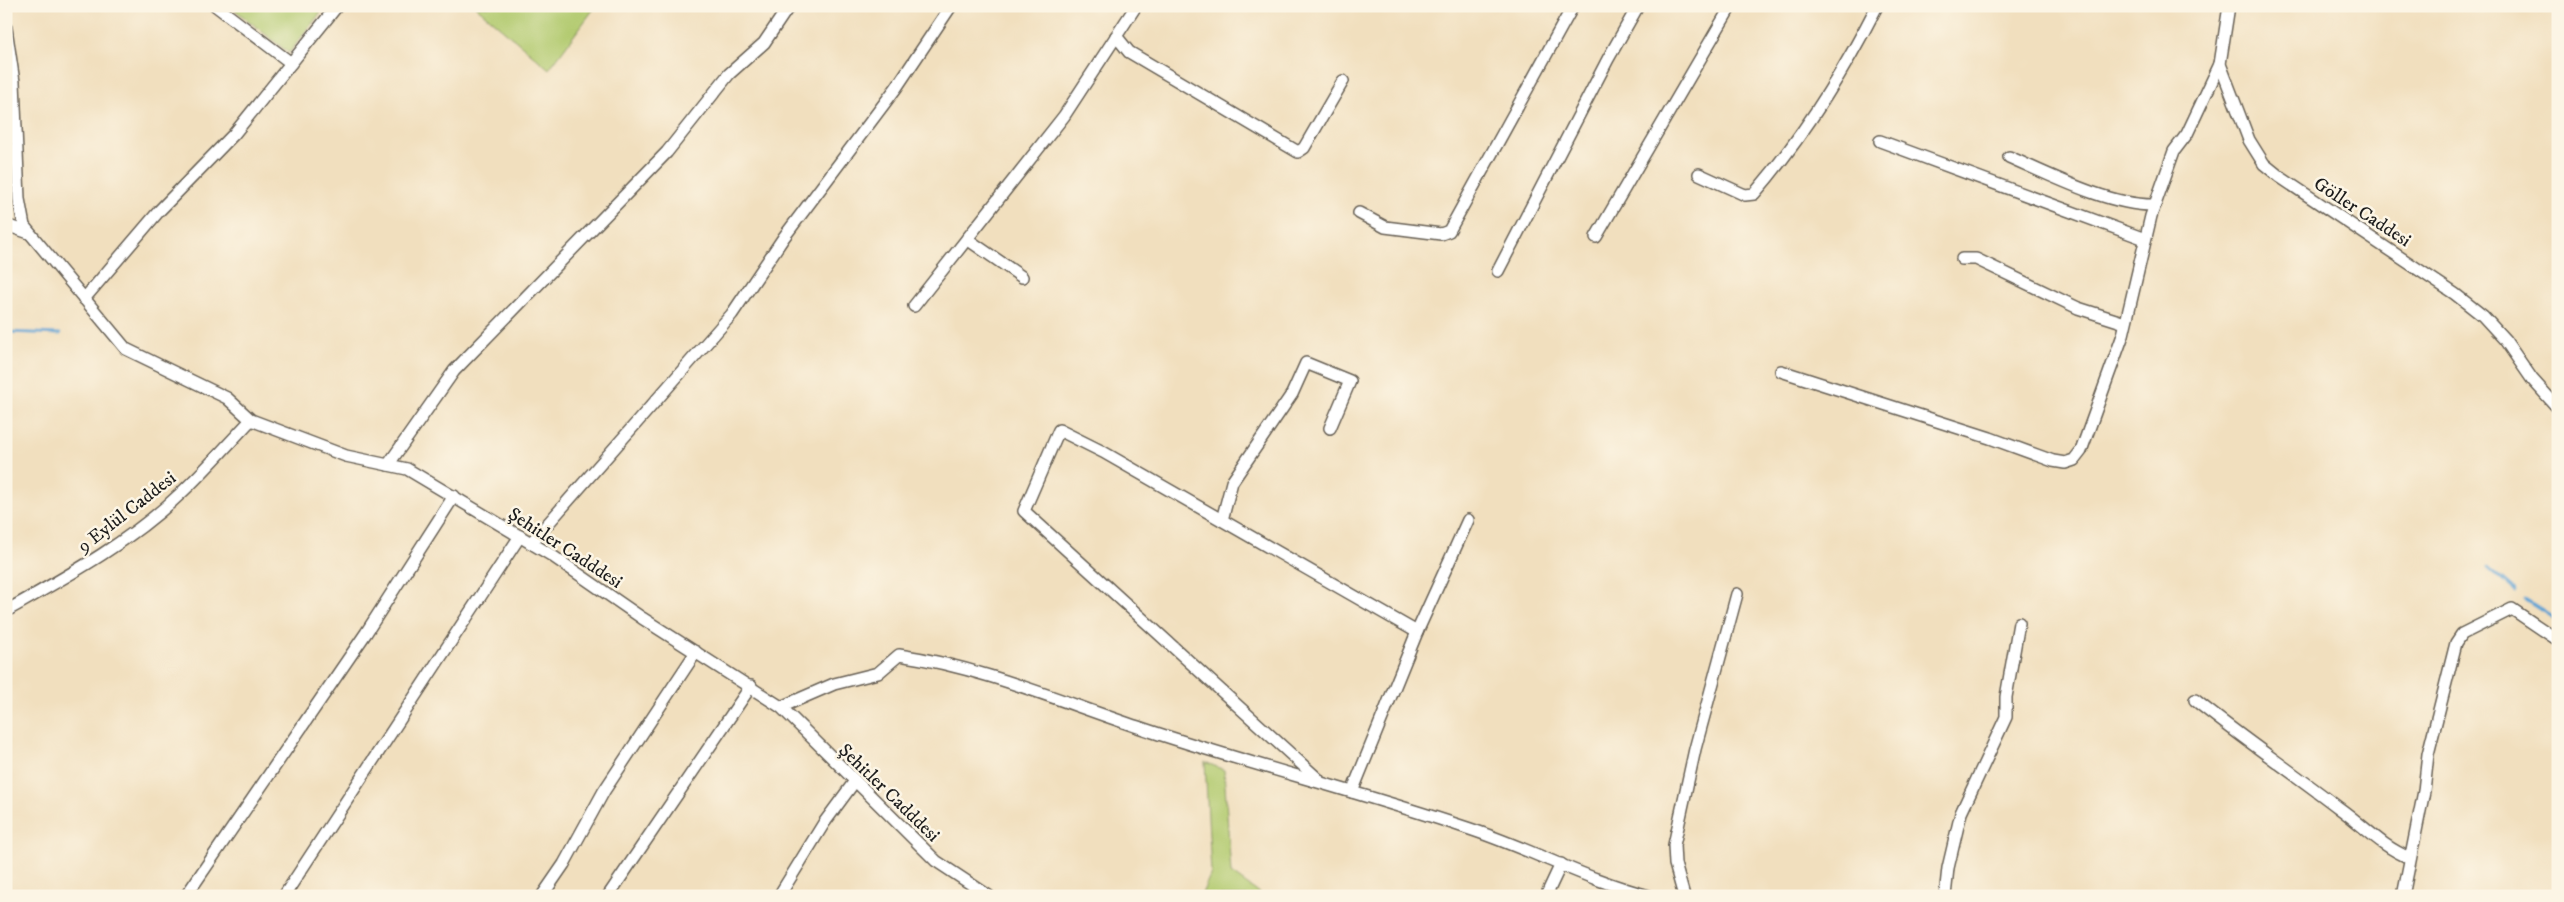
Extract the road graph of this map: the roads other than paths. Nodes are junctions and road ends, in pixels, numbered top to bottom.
1 (216, 6) edge
2 (337, 6) edge
3 (790, 6) edge
4 (951, 6) edge
5 (1136, 6) edge
6 (1572, 6) edge
7 (1638, 6) edge
8 (1731, 6) edge
9 (1877, 6) edge
10 (2229, 6) edge
11 (6, 28) edge
12 (1116, 36) junction
13 (291, 63) junction
14 (2220, 64) junction
15 (1343, 81) dead end
16 (1880, 141) dead end
17 (2009, 157) dead end
18 (1699, 174) dead end
19 (2155, 205) junction
20 (1359, 212) dead end
21 (6, 226) edge
22 (29, 233) junction
23 (1596, 237) dead end
24 (967, 239) junction
25 (2145, 239) junction
26 (1962, 259) dead end
27 (1498, 271) dead end
28 (1022, 277) dead end
29 (84, 300) junction
30 (914, 306) dead end
31 (2125, 323) junction
32 (1781, 371) dead end
33 (2558, 408) edge
34 (252, 420) junction
35 (1330, 428) dead end
36 (388, 465) junction
37 (454, 496) junction
38 (1222, 520) junction
39 (1468, 520) dead end
40 (520, 536) junction
41 (531, 543) junction
42 (1736, 594) dead end
43 (6, 611) edge
44 (2019, 623) dead end
45 (1417, 632) junction
46 (2558, 640) edge
47 (696, 652) junction
48 (751, 686) junction
49 (2195, 700) dead end
50 (781, 707) junction
51 (855, 781) junction
52 (1320, 781) junction
53 (1352, 792) junction
54 (2410, 858) junction
55 (1560, 864) junction
56 (186, 896) edge
57 (284, 896) edge
58 (542, 896) edge
59 (608, 896) edge
60 (779, 896) edge
61 (989, 896) edge
62 (1546, 896) edge
63 (1649, 896) edge
64 (1684, 896) edge
65 (1945, 896) edge
66 (2403, 896) edge

1 - 13 street
2 - 13 street
3 - 36 street
4 - 41 street
5 - 12 street
6 - 20 street
7 - 27 street
8 - 23 street
9 - 18 street
10 - 14 street, Göller Caddesi
11 - 22 street
12 - 15 street
12 - 24 street
13 - 29 street
14 - 19 street
14 - 33 street, Göller Caddesi
16 - 25 street
17 - 19 street
19 - 25 street
21 - 22 street
22 - 29 street, Şehitler Cadddesi
24 - 28 street
24 - 30 street
25 - 31 street
26 - 31 street
29 - 34 street, Şehitler Cadddesi
31 - 32 street
34 - 36 street, Şehitler Cadddesi
34 - 43 street, 9 Eylül Caddesi
35 - 38 street
36 - 37 street, Şehitler Cadddesi
37 - 40 street, Şehitler Cadddesi
37 - 56 street
38 - 45 street
38 - 52 street
39 - 45 street
40 - 41 street, Şehitler Cadddesi
40 - 57 street
41 - 47 street, Şehitler Cadddesi
42 - 64 street
44 - 65 street
45 - 53 street
46 - 54 street
47 - 48 street, Şehitler Cadddesi
47 - 58 street
48 - 50 street, Şehitler Cadddesi
48 - 59 street
49 - 54 street
50 - 51 street, Şehitler Cadddesi
50 - 52 street
51 - 60 street
51 - 61 street, Şehitler Cadddesi
52 - 53 street
53 - 55 street
54 - 66 street
55 - 62 street
55 - 63 street

